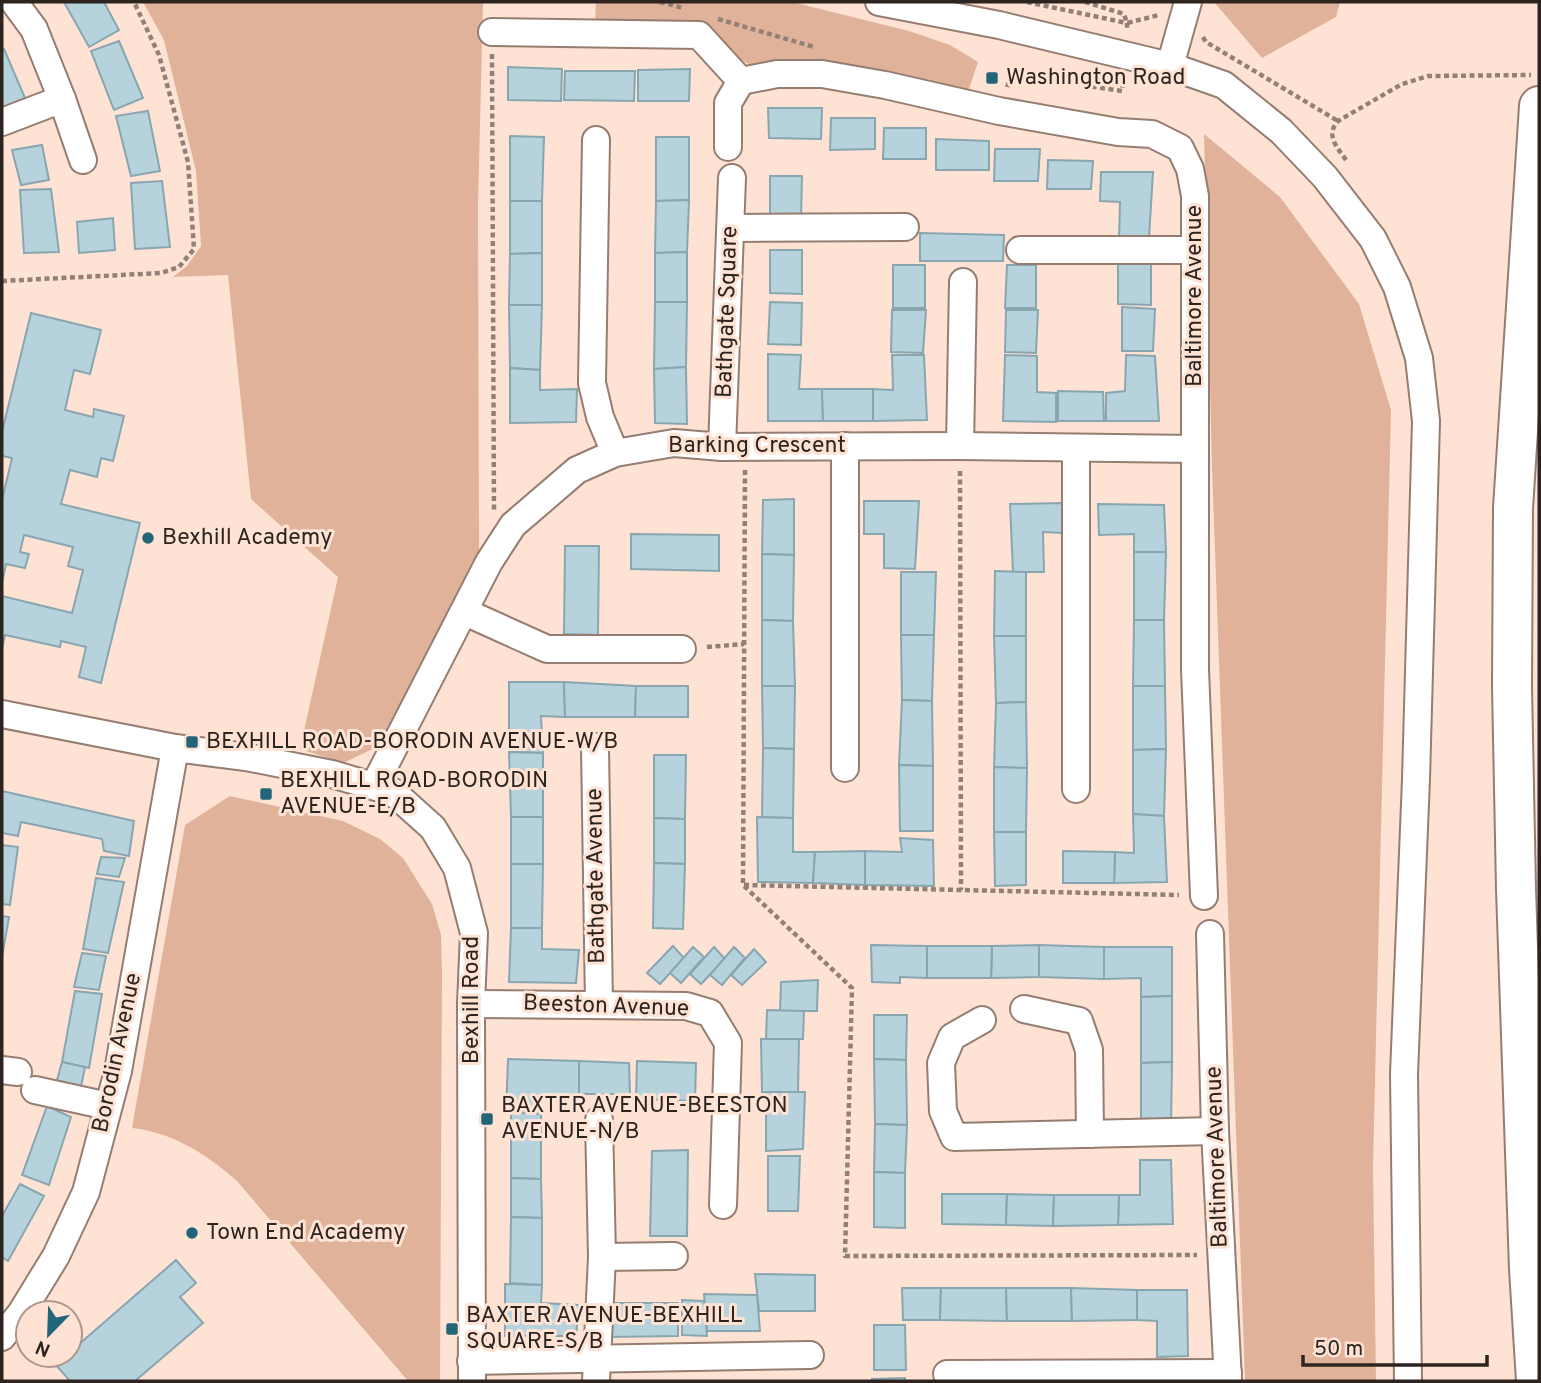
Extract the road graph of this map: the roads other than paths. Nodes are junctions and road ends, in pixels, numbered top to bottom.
1 (14, 2) edge
2 (879, 2) edge
3 (1185, 12) edge
4 (492, 32) road end
5 (1170, 66) junction
6 (741, 81) junction
7 (62, 99) junction
8 (1539, 106) edge
9 (2, 121) edge
10 (596, 140) dead end
11 (728, 147) dead end
12 (83, 160) dead end
13 (732, 178) dead end
14 (905, 227) dead end
15 (731, 228) junction
16 (1020, 250) dead end
17 (1195, 250) junction
18 (963, 282) dead end
19 (734, 446) junction
20 (845, 446) junction
21 (960, 446) junction
22 (1076, 448) junction
23 (1195, 449) junction
24 (615, 453) junction
25 (465, 612) junction
26 (682, 649) road end
27 (2, 714) edge
28 (595, 747) dead end
29 (175, 748) junction
30 (845, 768) dead end
31 (374, 786) junction
32 (1076, 789) dead end
33 (1204, 895) road end
34 (1210, 934) dead end
35 (471, 1004) junction
36 (599, 1005) junction
37 (1024, 1009) dead end
38 (982, 1020) dead end
39 (1522, 1049) junction
40 (18, 1078) edge
41 (108, 1107) junction
42 (599, 1120) dead end
43 (1216, 1131) junction
44 (1090, 1134) junction
45 (723, 1205) dead end
46 (674, 1256) dead end
47 (602, 1257) junction
48 (2, 1337) edge
49 (810, 1355) dead end
50 (597, 1370) edge
51 (472, 1371) edge
52 (947, 1374) dead end
53 (1228, 1377) edge
54 (1408, 1381) edge
55 (1511, 1381) edge
56 (1536, 1381) edge

1 - 7 street
2 - 5 street
3 - 5 street
4 - 6 street
5 - 54 street
6 - 11 street
6 - 17 street, Baltimore Avenue
7 - 9 street
7 - 12 street
8 - 39 highway
10 - 24 street
13 - 15 street, Bathgate Square
14 - 15 street
15 - 19 street, Bathgate Square
16 - 17 street
17 - 23 street, Baltimore Avenue
18 - 21 street
19 - 20 street, Barking Crescent
19 - 24 street, Barking Crescent
20 - 21 street, Barking Crescent
20 - 30 street
21 - 22 street, Barking Crescent
22 - 23 street, Barking Crescent
22 - 32 street
23 - 33 street, Baltimore Avenue
24 - 25 street, Barking Crescent
25 - 26 street
25 - 31 street, Barking Crescent
27 - 29 street, Bexhill Road
28 - 36 street, Bathgate Avenue
29 - 31 street, Bexhill Road
29 - 41 street, Borodin Avenue
31 - 35 street, Bexhill Road
34 - 43 street, Baltimore Avenue
35 - 36 street, Beeston Avenue
35 - 51 street, Bexhill Road
36 - 45 street, Beeston Avenue
37 - 44 street
38 - 44 street
39 - 55 highway
39 - 56 highway
40 - 41 street
41 - 48 street, Borodin Avenue
42 - 47 street
43 - 44 street
43 - 53 street, Baltimore Avenue
46 - 47 street
47 - 50 street
49 - 50 street
50 - 51 street
52 - 53 street

